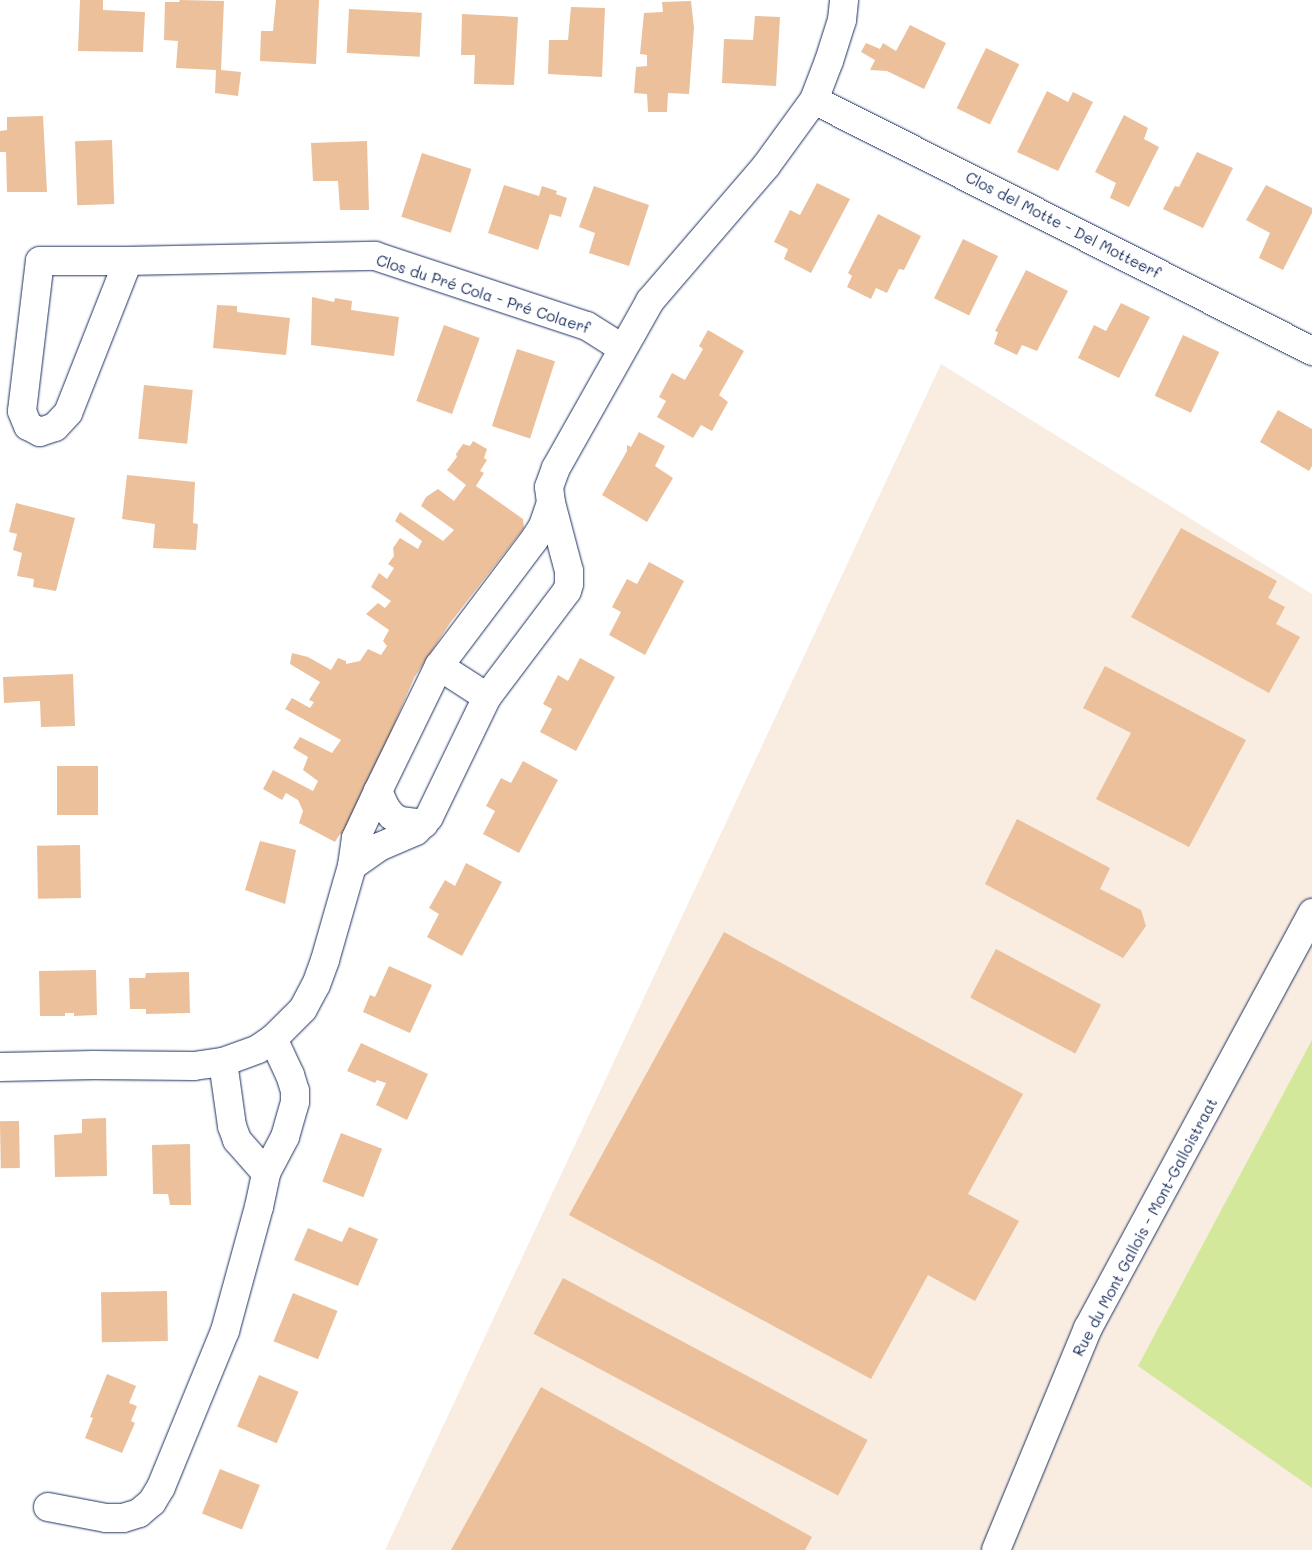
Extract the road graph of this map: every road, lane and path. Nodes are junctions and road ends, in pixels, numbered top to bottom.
1 (844, 0) edge
2 (814, 100) junction
3 (128, 261) junction
4 (622, 348) junction
5 (1312, 350) edge
6 (551, 503) junction
7 (520, 558) junction
8 (569, 571) junction
9 (439, 666) junction
10 (488, 697) junction
11 (378, 791) junction
12 (424, 824) junction
13 (352, 866) junction
14 (1312, 913) edge
15 (273, 1039) junction
16 (224, 1062) junction
17 (0, 1067) edge
18 (266, 1173) junction
19 (48, 1507) dead end
20 (996, 1550) edge

1 - 2 street
2 - 4 street
2 - 5 street, Clos del Motte - Del Motteerf
3 - 3 street, Clos du Pré Cola - Pré Colaerf
3 - 4 street, Clos du Pré Cola - Pré Colaerf
4 - 6 street
6 - 7 street
6 - 8 street
7 - 8 street
7 - 9 street
8 - 10 street
9 - 10 street
9 - 11 street
10 - 12 street
11 - 12 street
11 - 13 street
12 - 13 street
13 - 15 street
14 - 20 street, Rue du Mont Gallois - Mont-Galloistraat
15 - 16 street
15 - 18 street
16 - 17 street
16 - 18 street
18 - 19 street

